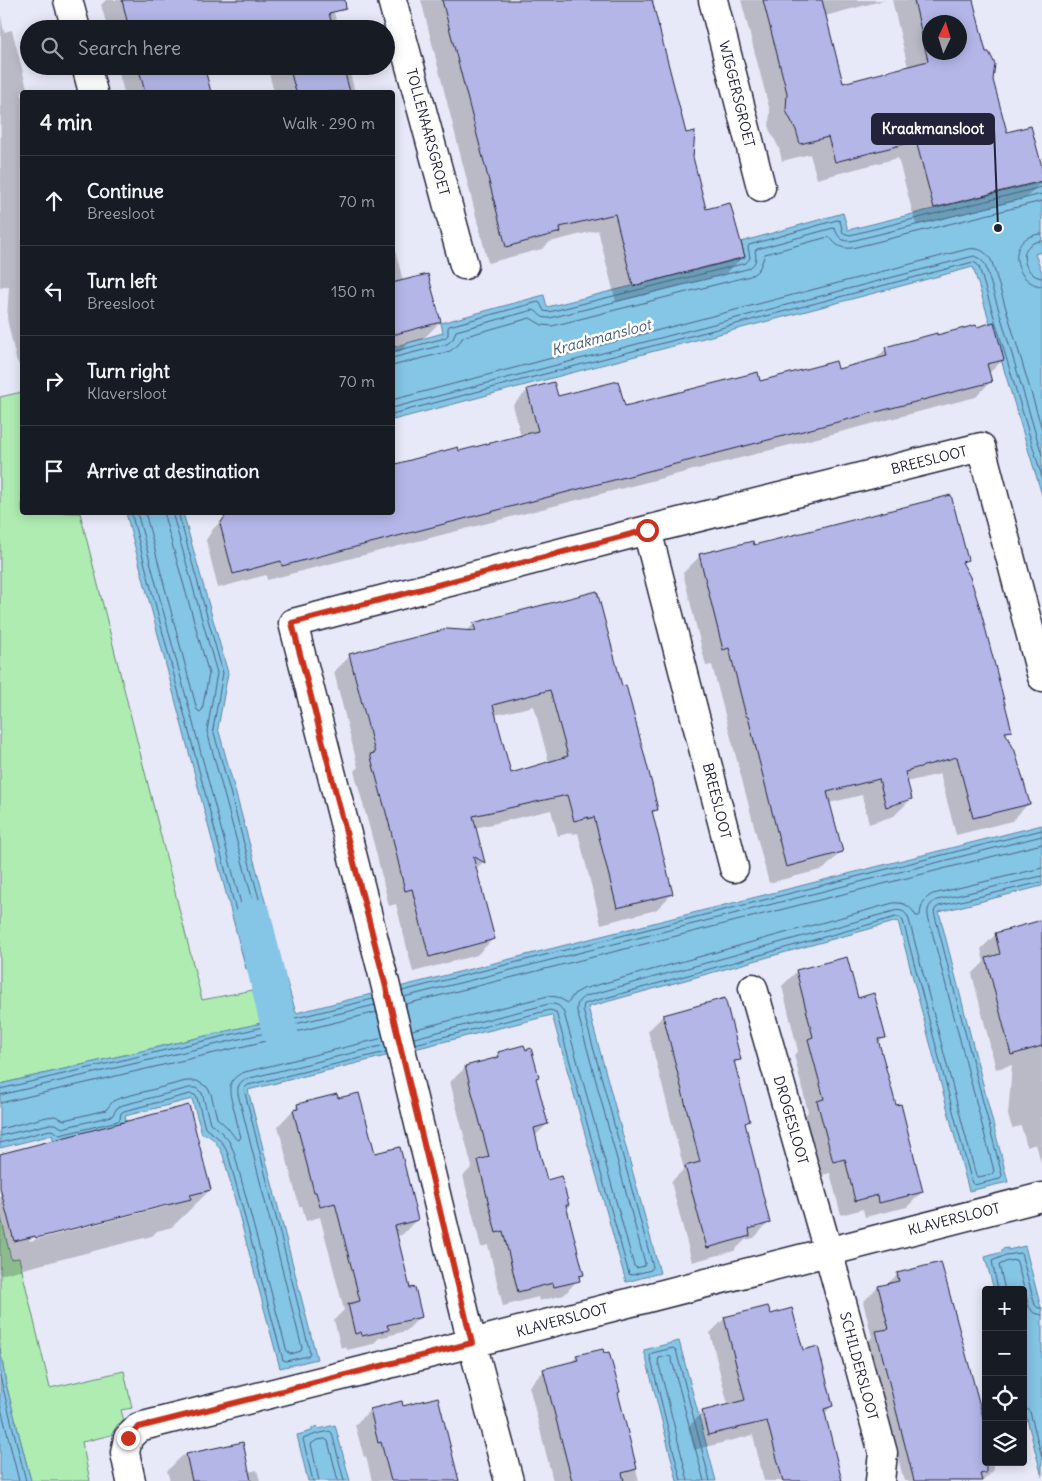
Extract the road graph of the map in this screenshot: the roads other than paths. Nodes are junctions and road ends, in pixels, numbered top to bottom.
1 (68, 0) edge
2 (392, 0) edge
3 (713, 0) edge
4 (74, 20) edge
5 (88, 75) edge
6 (92, 90) edge
7 (761, 187) dead end
8 (464, 265) dead end
9 (647, 530) junction
10 (1042, 677) edge
11 (734, 868) dead end
12 (753, 988) dead end
13 (1042, 1197) edge
14 (828, 1251) junction
15 (472, 1343) junction
16 (131, 1481) edge
17 (509, 1481) edge
18 (880, 1481) edge

1 - 4 street
2 - 8 street, TOLLENAARSGROET
3 - 7 street, WIGGERSGROET
5 - 6 street
9 - 10 street, BREESLOOT
9 - 11 street, BREESLOOT
9 - 15 street, BREESLOOT
12 - 14 street, DROGESLOOT
13 - 14 street, KLAVERSLOOT
14 - 15 street, KLAVERSLOOT
14 - 18 street, SCHILDERSLOOT
15 - 16 street, KLAVERSLOOT
15 - 17 street, BREESLOOT

